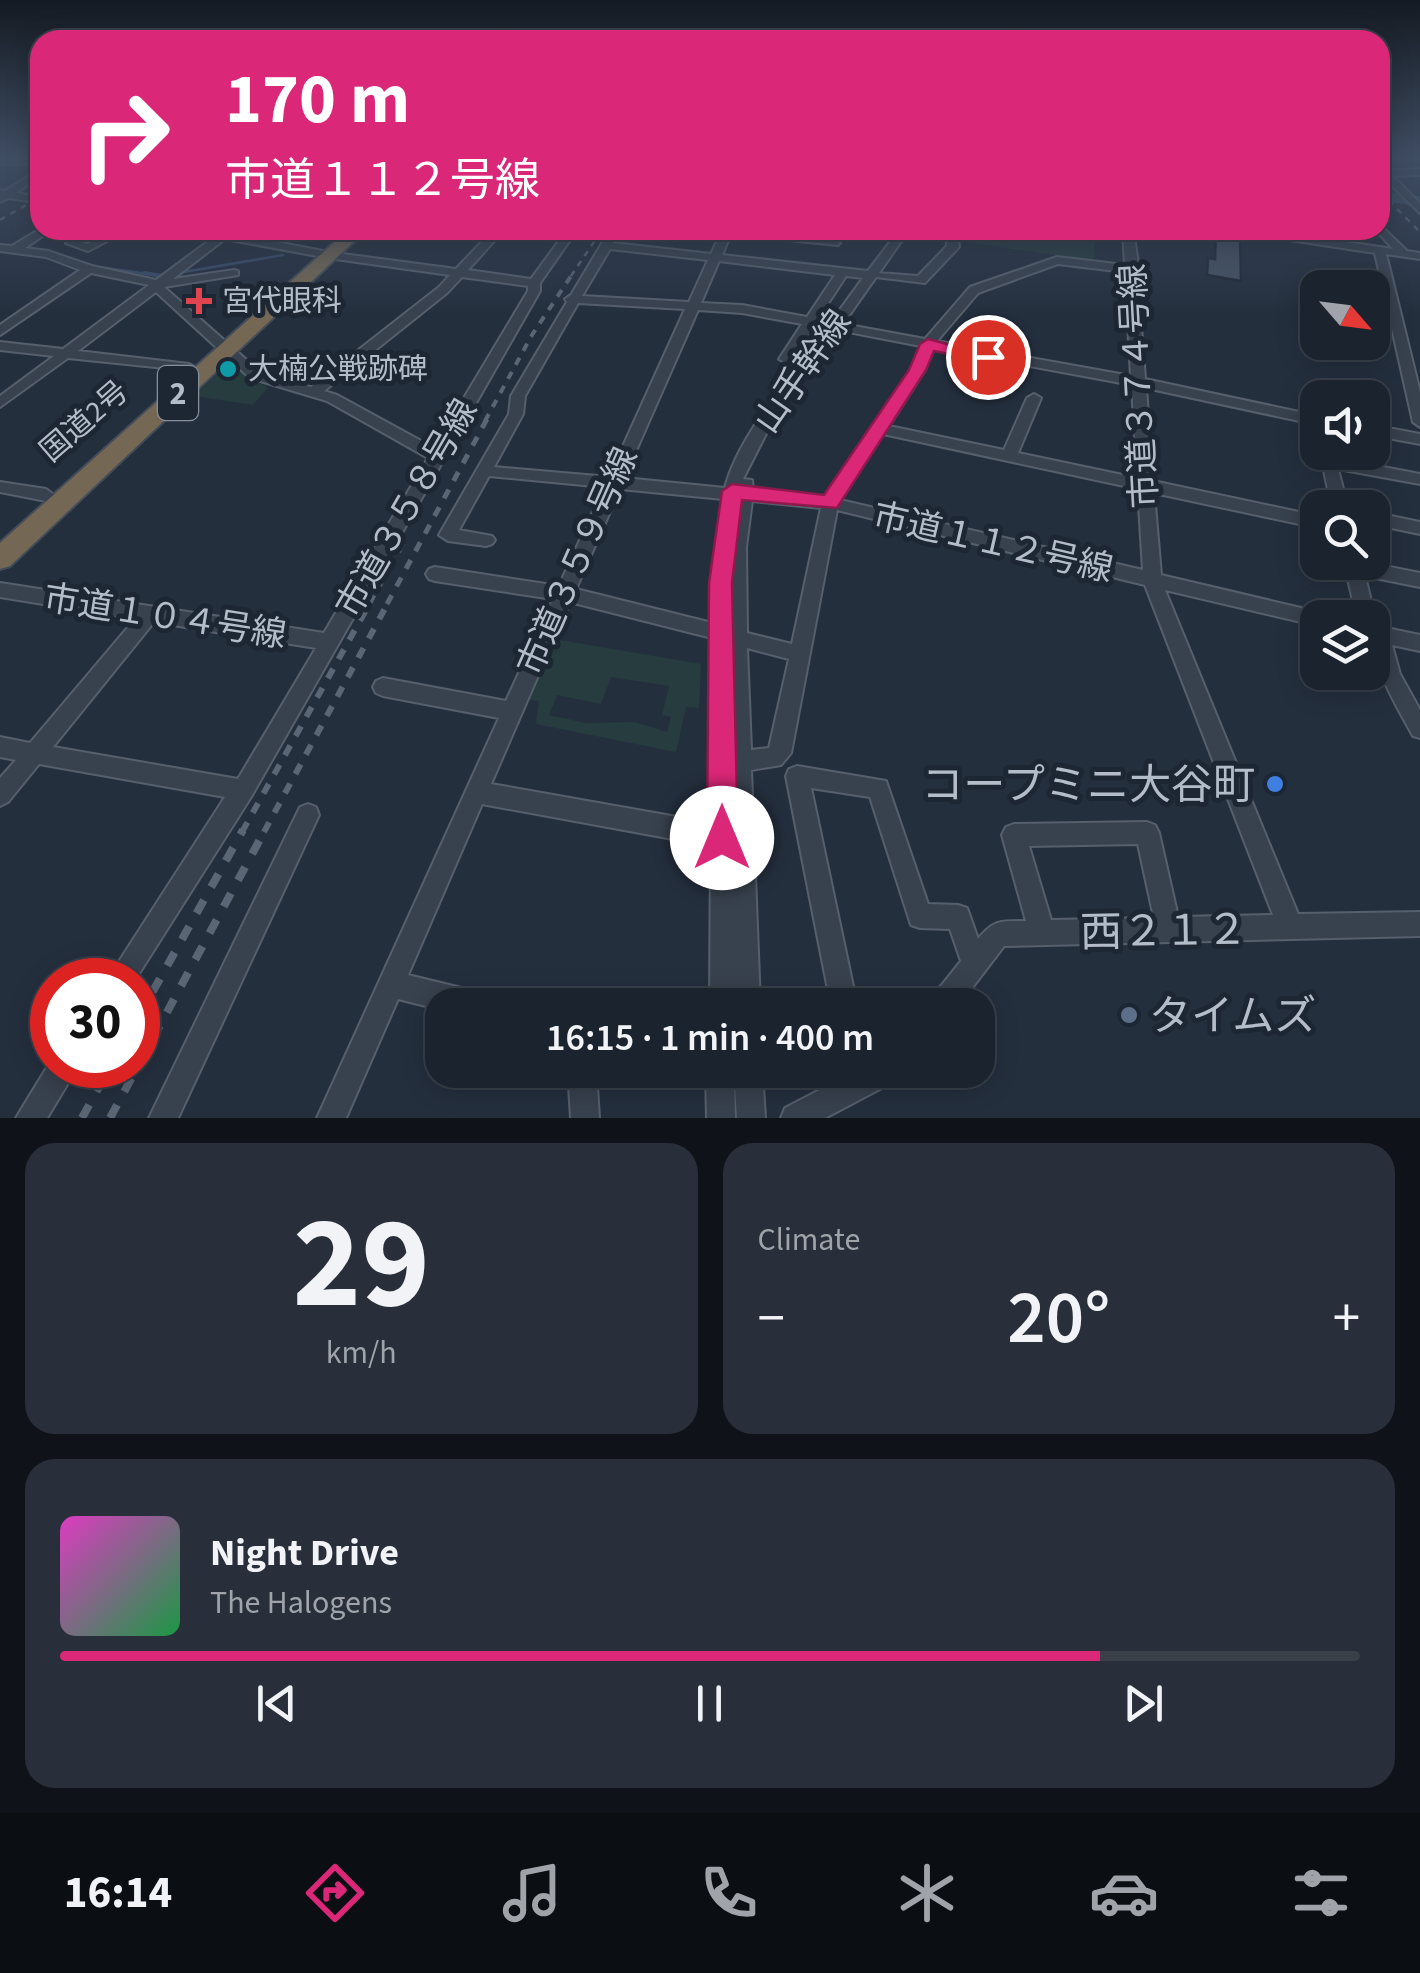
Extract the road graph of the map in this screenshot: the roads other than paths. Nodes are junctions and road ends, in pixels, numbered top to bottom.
1 (1390, 239) edge
2 (30, 240) edge
3 (78, 240) edge
4 (104, 240) edge
5 (217, 240) edge
6 (259, 240) edge
7 (334, 240) edge
8 (343, 240) edge
9 (490, 240) edge
10 (565, 240) edge
11 (608, 240) edge
12 (722, 240) edge
13 (809, 240) edge
14 (898, 240) edge
15 (905, 240) edge
16 (953, 240) edge
17 (1129, 240) edge
18 (1310, 240) edge
19 (1330, 240) edge
20 (834, 243) dead end
21 (1336, 244) junction
22 (604, 245) junction
23 (0, 248) edge
24 (17, 248) junction
25 (1380, 251) junction
26 (322, 254) junction
27 (1404, 254) junction
28 (713, 256) junction
29 (1420, 256) edge
30 (0, 258) edge
31 (88, 269) junction
32 (1133, 270) junction
33 (843, 271) junction
34 (234, 273) dead end
35 (460, 273) junction
36 (875, 275) junction
37 (534, 283) junction
38 (156, 284) junction
39 (571, 300) junction
40 (692, 306) junction
41 (808, 322) junction
42 (837, 328) junction
43 (0, 330) edge
44 (928, 344) junction
45 (0, 346) edge
46 (220, 347) junction
47 (65, 353) junction
48 (786, 359) dead end
49 (189, 368) junction
50 (1140, 382) junction
51 (313, 393) junction
52 (1034, 398) dead end
53 (0, 403) edge
54 (1300, 416) edge
55 (1420, 422) edge
56 (877, 428) junction
57 (1390, 433) edge
58 (1420, 439) edge
59 (436, 456) junction
60 (1009, 456) junction
61 (1382, 470) edge
62 (486, 471) junction
63 (1420, 479) edge
64 (612, 484) junction
65 (1143, 484) junction
66 (0, 487) edge
67 (738, 492) junction
68 (46, 494) junction
69 (830, 503) junction
70 (1300, 518) edge
71 (1390, 522) edge
72 (1420, 528) edge
73 (0, 536) edge
74 (486, 540) dead end
75 (0, 558) edge
76 (1390, 573) edge
77 (435, 574) dead end
78 (1152, 579) junction
79 (1420, 580) edge
80 (0, 590) edge
81 (562, 593) junction
82 (151, 612) junction
83 (1300, 615) edge
84 (729, 635) junction
85 (1390, 637) edge
86 (330, 642) junction
87 (1420, 643) edge
88 (799, 654) junction
89 (1390, 676) edge
90 (383, 687) dead end
91 (510, 710) junction
92 (1420, 729) edge
93 (0, 747) edge
94 (36, 753) junction
95 (740, 760) junction
96 (242, 790) junction
97 (475, 792) junction
98 (0, 795) edge
99 (308, 816) dead end
100 (722, 838) junction
101 (1420, 924) edge
102 (1290, 926) junction
103 (1168, 931) junction
104 (1042, 932) junction
105 (134, 958) edge
106 (974, 962) junction
107 (390, 984) junction
108 (722, 988) edge
109 (746, 988) edge
110 (841, 988) edge
111 (955, 988) edge
112 (425, 992) edge
113 (50, 1088) edge
114 (583, 1088) edge
115 (720, 1088) edge
116 (749, 1088) edge
117 (845, 1088) edge
118 (811, 1115) edge
119 (30, 1118) edge
120 (164, 1118) edge
121 (331, 1118) edge
122 (585, 1118) edge
123 (720, 1118) edge
124 (751, 1118) edge

1 - 27 street
2 - 24 street
3 - 4 street
5 - 38 street
6 - 26 street
7 - 26 highway, 国道2号 / 2
8 - 26 highway, 国道2号 / 2
9 - 35 street
10 - 37 street, 市道３５８号線
11 - 22 street
12 - 28 street, 市道３５９号線
13 - 20 street
14 - 36 street, 山手幹線
15 - 36 street, 山手幹線
16 - 36 street
17 - 32 street, 市道３７４号線
18 - 21 street
19 - 21 street
21 - 25 street
22 - 28 street
22 - 39 street
23 - 24 street
24 - 30 street
24 - 31 street
25 - 27 street
25 - 55 street
26 - 35 street
26 - 46 highway, 国道2号 / 2
27 - 29 street
28 - 33 street
28 - 40 street, 市道３５９号線
31 - 38 street
31 - 43 street
32 - 44 street
32 - 50 street, 市道３７４号線
33 - 36 street
33 - 41 street
34 - 38 street
35 - 37 street
35 - 51 street
36 - 42 street, 山手幹線
37 - 59 street, 市道３５８号線
38 - 46 street
38 - 47 street
39 - 40 street
39 - 62 street
40 - 41 street
40 - 64 street, 市道３５９号線
41 - 42 street
41 - 48 street
42 - 44 street
42 - 67 street, 山手幹線
44 - 50 street
44 - 56 street
45 - 47 street
46 - 49 highway, 国道2号 / 2
46 - 51 street
46 - 75 highway, 国道2号 / 2
47 - 49 street
47 - 53 street
49 - 68 highway, 国道2号 / 2
50 - 54 street
50 - 65 street, 市道３７４号線
51 - 59 street
52 - 60 street
56 - 60 street
56 - 69 street
57 - 58 street
59 - 86 street, 市道３５８号線
60 - 65 street
61 - 63 street
62 - 64 street, 市道１１２号線
62 - 74 street
64 - 67 street, 市道１１２号線
64 - 81 street, 市道３５９号線
65 - 70 street
65 - 78 street, 市道３７４号線
66 - 68 street
67 - 69 street, 市道１１２号線
67 - 84 street, 山手幹線
68 - 73 highway, 国道2号 / 2
69 - 78 street, 市道１１２号線
69 - 88 street
71 - 72 street
76 - 79 street
77 - 81 street
78 - 83 street, 市道１１２号線
78 - 102 street, 市道３７４号線
80 - 82 street, 市道１０４号線
81 - 84 street
81 - 91 street, 市道３５９号線
82 - 86 street, 市道１０４号線
82 - 94 street
84 - 88 street
84 - 95 street, 山手幹線
84 - 100 street, 山手幹線
85 - 87 street
86 - 96 street, 市道３５８号線
88 - 95 street
89 - 92 street
90 - 91 street
91 - 97 street, 市道３５９号線
93 - 94 street
94 - 96 street
94 - 98 street
95 - 109 street, 山手幹線
96 - 105 street, 市道３５８号線
97 - 100 street
97 - 107 street, 市道３５９号線
99 - 120 street
100 - 108 street, 山手幹線
101 - 102 street, 西２１２
102 - 103 street, 西２１２
103 - 104 street, 西２１２
103 - 104 street
104 - 106 street, 西２１２
106 - 110 street
106 - 111 street, 西２１２
107 - 112 street
107 - 121 street, 市道３５９号線
113 - 119 street
114 - 122 street
115 - 123 street
116 - 124 street
117 - 118 street

